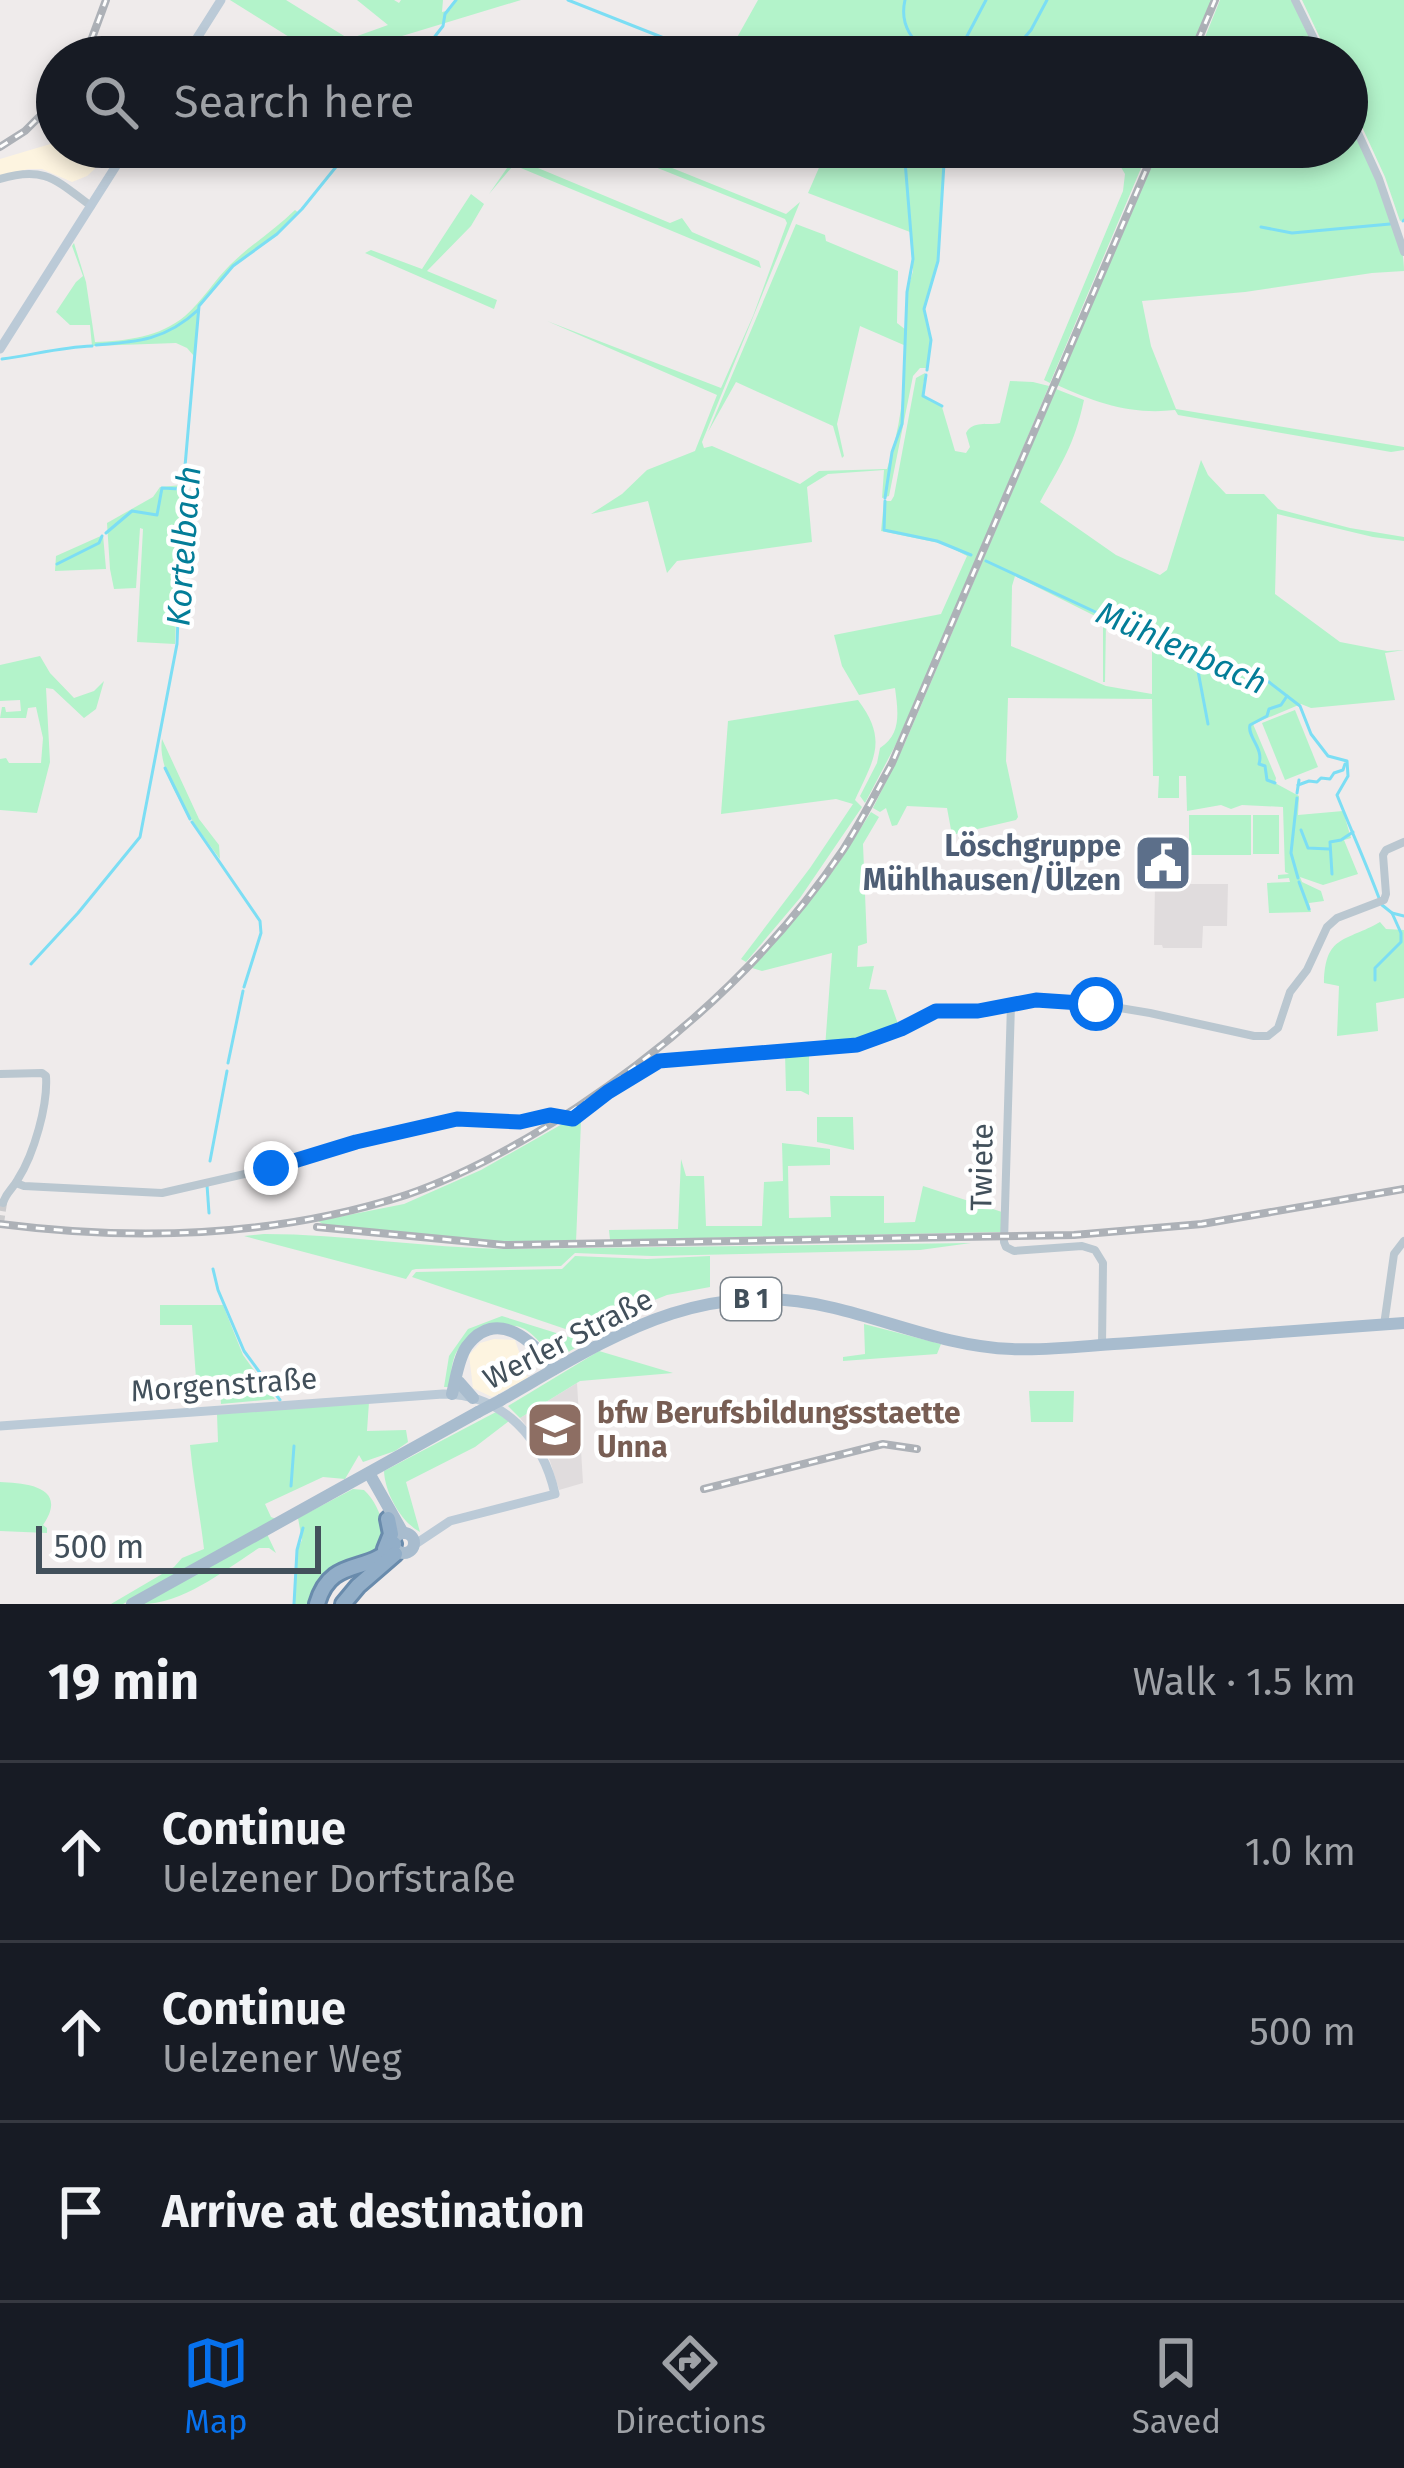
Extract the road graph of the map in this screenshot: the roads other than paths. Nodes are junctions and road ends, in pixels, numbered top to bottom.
1 (221, 0) edge
2 (1295, 0) edge
3 (198, 36) edge
4 (1313, 36) edge
5 (1368, 155) edge
6 (114, 168) edge
7 (0, 179) edge
8 (104, 184) junction
9 (79, 192) junction
10 (93, 203) junction
11 (1404, 252) edge
12 (0, 350) edge
13 (1404, 842) edge
14 (1011, 1004) junction
15 (0, 1074) edge
16 (16, 1183) junction
17 (3, 1203) edge
18 (1404, 1241) edge
19 (1404, 1324) edge
20 (1384, 1325) junction
21 (1106, 1340) junction
22 (551, 1371) junction
23 (456, 1390) junction
24 (473, 1398) joint
25 (0, 1426) edge
26 (366, 1474) junction
27 (348, 1485) junction
28 (373, 1492) junction
29 (388, 1519) junction
30 (406, 1541) junction
31 (378, 1558) junction
32 (132, 1604) edge
33 (317, 1604) edge
34 (343, 1604) edge

1 - 3 main road
2 - 4 street
5 - 11 street
6 - 8 main road
7 - 9 street
8 - 9 street
8 - 10 main road
9 - 10 street
10 - 12 main road
13 - 14 street
14 - 16 street
14 - 21 street, Twiete
15 - 16 street
16 - 17 street
18 - 20 street
19 - 20 main road, Werler Straße / B 1
20 - 21 main road, Werler Straße / B 1
21 - 22 main road, Werler Straße / B 1
22 - 23 main road
22 - 26 main road, Werler Straße / B 1, bridge
23 - 24 main road
23 - 25 main road, Morgenstraße
24 - 30 main road
26 - 27 main road, Werler Straße / B 1
26 - 28 main road
26 - 30 main road
27 - 28 main road
27 - 32 main road, B 1
28 - 29 main road
29 - 30 main road
29 - 31 highway
30 - 31 highway
30 - 34 highway
31 - 33 highway

